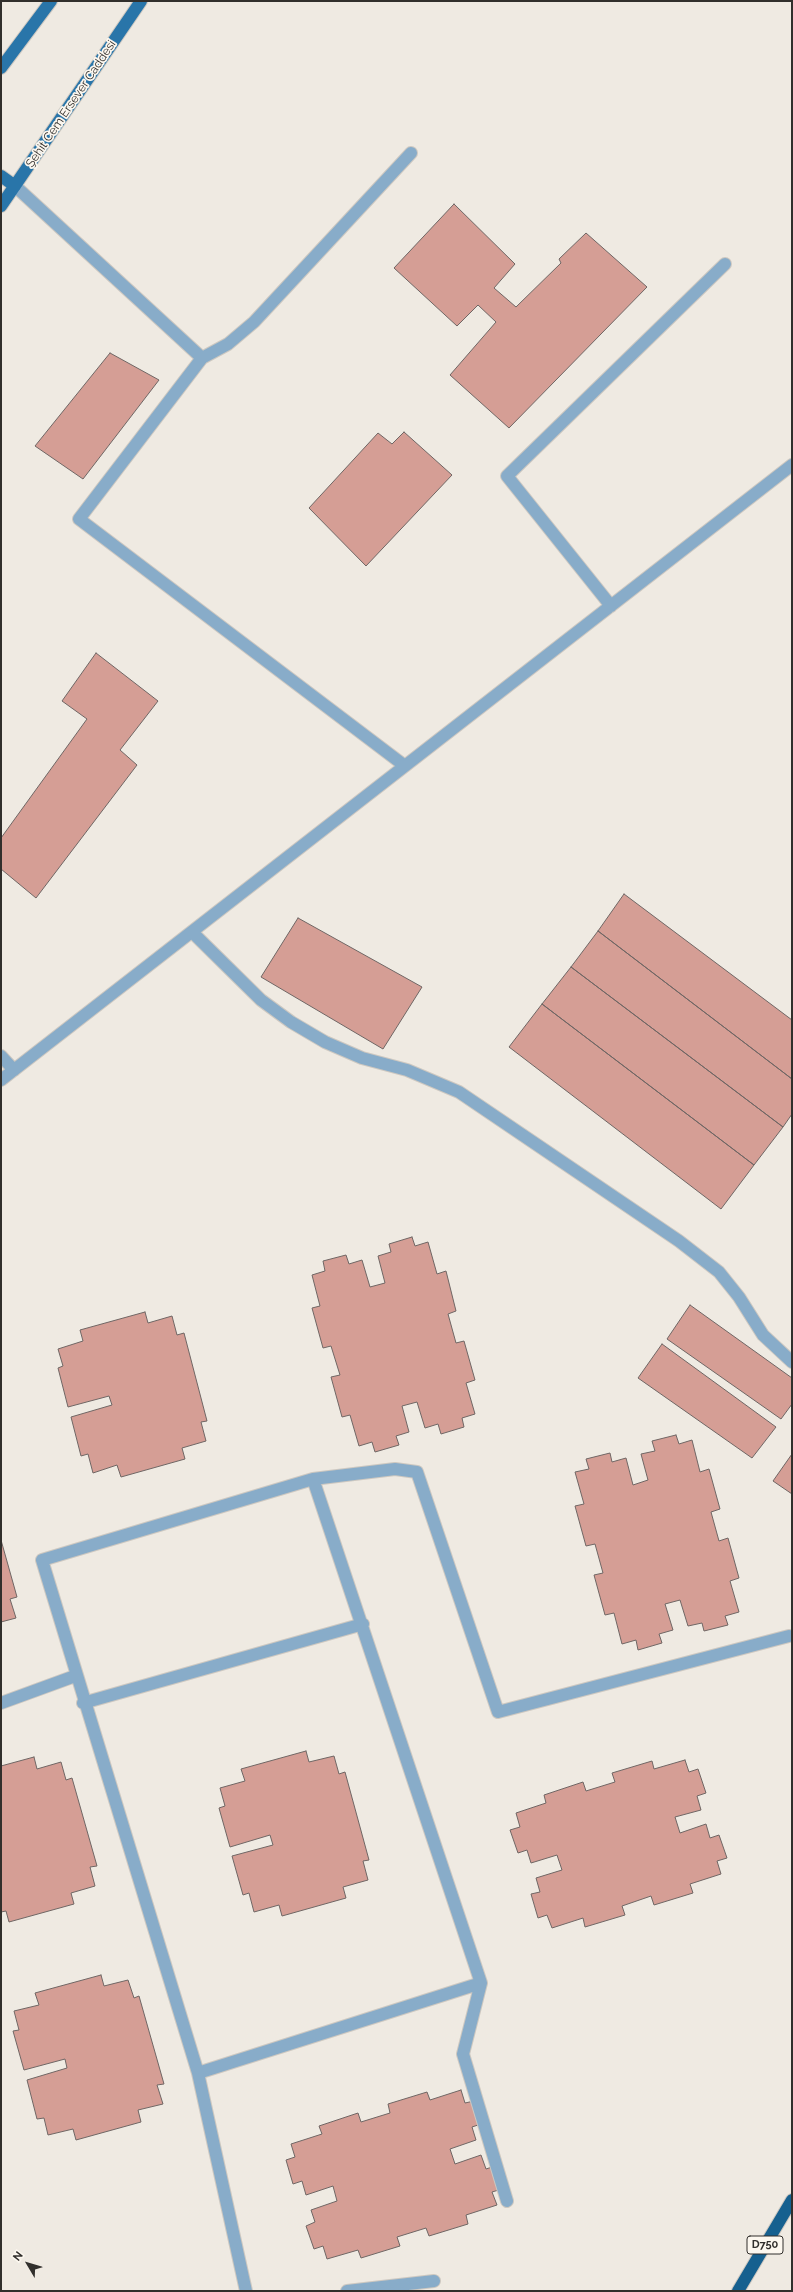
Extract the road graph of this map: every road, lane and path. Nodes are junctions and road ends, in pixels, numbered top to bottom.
1 (50, 1) edge
2 (141, 1) edge
3 (1, 68) edge
4 (411, 153) dead end
5 (1, 176) edge
6 (15, 186) junction
7 (1, 206) edge
8 (725, 264) dead end
9 (202, 358) junction
10 (792, 465) edge
11 (611, 606) junction
12 (405, 766) junction
13 (192, 932) junction
14 (1, 1056) edge
15 (14, 1070) junction
16 (1, 1080) edge
17 (792, 1362) edge
18 (313, 1479) junction
19 (363, 1624) junction
20 (789, 1636) dead end
21 (75, 1676) junction
22 (83, 1703) junction
23 (1, 1704) edge
24 (481, 1983) junction
25 (198, 2073) junction
26 (792, 2200) edge
27 (507, 2201) dead end
28 (434, 2281) dead end
29 (246, 2291) edge
30 (347, 2291) edge
31 (738, 2291) edge

1 - 3 main road
2 - 6 main road, Şehit Cem Ersever Caddesi
4 - 9 street
5 - 6 main road
6 - 7 main road, Şehit Cem Ersever Caddesi
6 - 9 street
8 - 11 street
9 - 12 street
10 - 11 street
11 - 12 street
12 - 13 street
13 - 15 street
13 - 17 street
14 - 15 street
15 - 16 street
18 - 19 street
18 - 20 street
18 - 21 street
19 - 22 street
19 - 24 street
21 - 22 street
21 - 23 street
22 - 25 street
24 - 25 street
24 - 27 street
25 - 29 street
26 - 31 highway, D750
28 - 30 street

